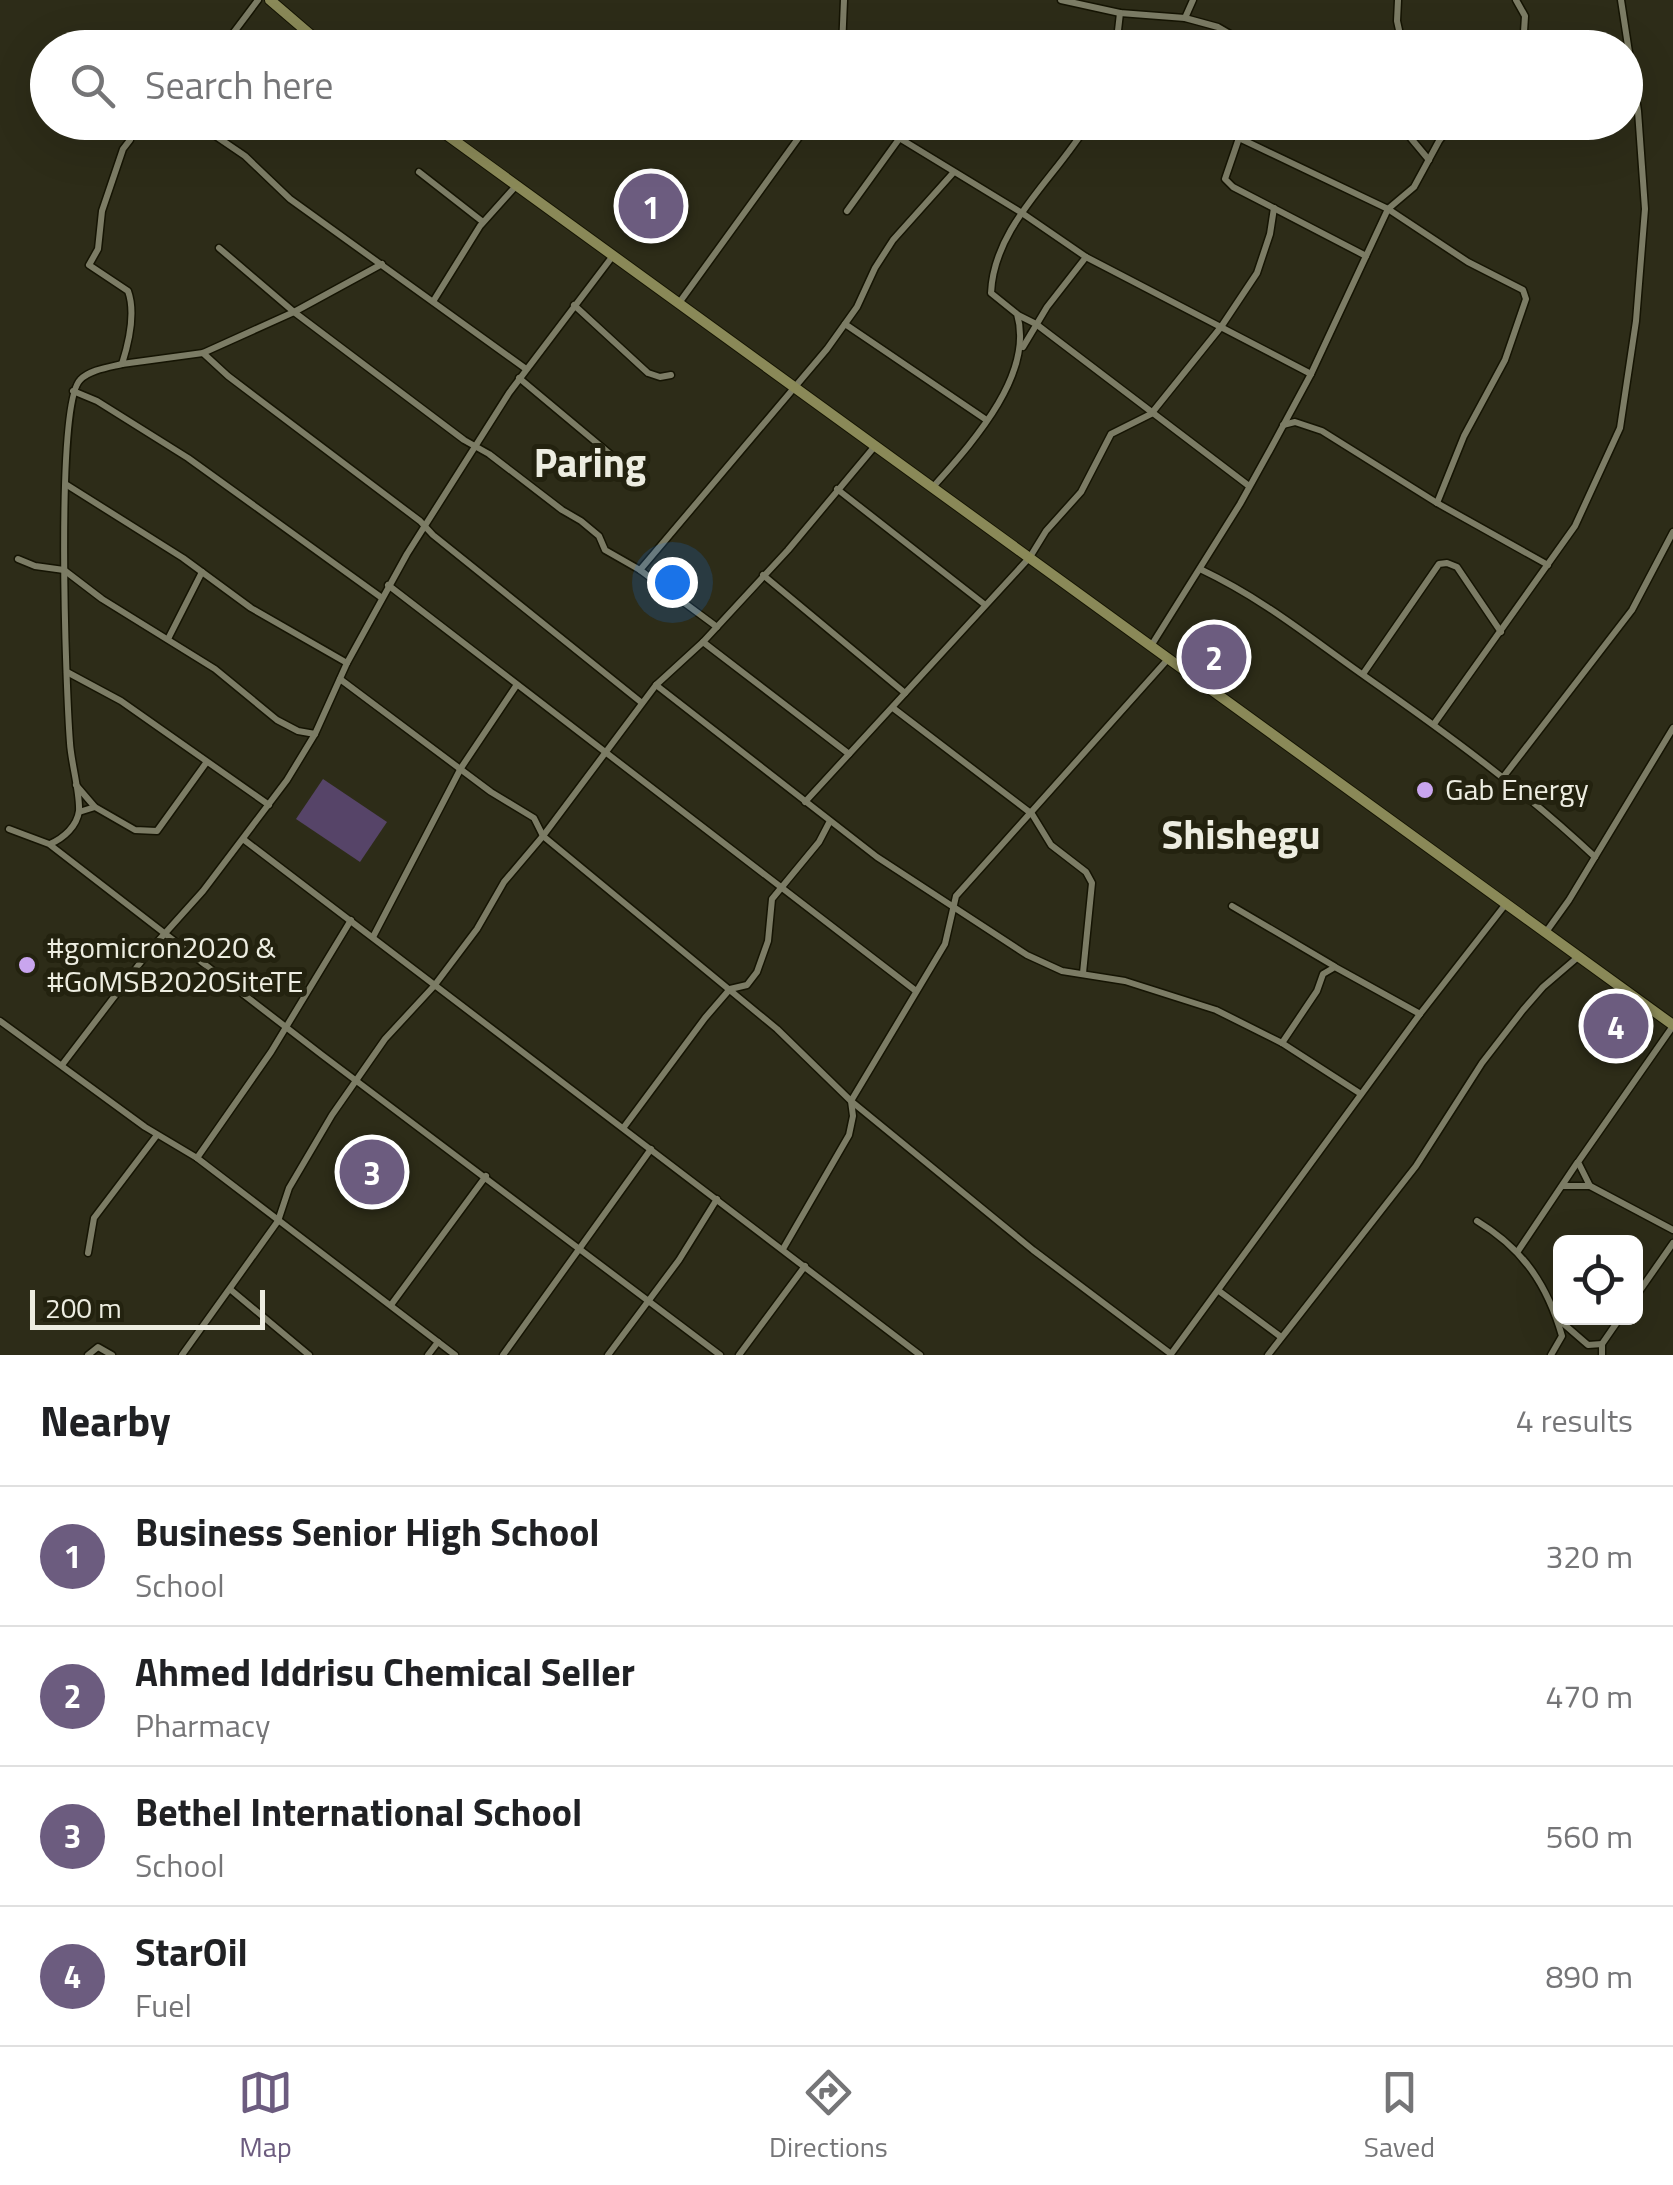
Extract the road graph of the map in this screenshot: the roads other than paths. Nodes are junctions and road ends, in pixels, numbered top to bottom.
1 (258, 0) edge
2 (270, 0) edge
3 (844, 0) edge
4 (1061, 0) edge
5 (1193, 0) edge
6 (1398, 0) edge
7 (1516, 0) edge
8 (1621, 0) edge
9 (1120, 13) junction
10 (1184, 18) junction
11 (236, 30) edge
12 (305, 30) edge
13 (843, 30) edge
14 (1118, 30) edge
15 (1222, 30) edge
16 (1398, 30) edge
17 (1524, 30) edge
18 (1625, 30) edge
19 (130, 140) dead end
20 (221, 140) edge
21 (453, 140) edge
22 (797, 140) edge
23 (899, 140) edge
24 (902, 140) edge
25 (1079, 140) edge
26 (1238, 140) edge
27 (1243, 140) edge
28 (1412, 140) edge
29 (1442, 140) edge
30 (1641, 140) edge
31 (1429, 160) junction
32 (419, 172) dead end
33 (953, 173) junction
34 (516, 187) junction
35 (1274, 208) junction
36 (1388, 209) junction
37 (847, 211) dead end
38 (1022, 213) junction
39 (484, 222) junction
40 (220, 248) dead end
41 (1086, 256) junction
42 (1366, 256) junction
43 (612, 257) junction
44 (382, 264) junction
45 (434, 300) junction
46 (679, 303) junction
47 (574, 305) junction
48 (294, 312) junction
49 (1017, 314) junction
50 (844, 324) junction
51 (1036, 324) junction
52 (1221, 327) junction
53 (1022, 348) junction
54 (204, 353) junction
55 (122, 364) junction
56 (526, 369) junction
57 (1312, 374) junction
58 (671, 375) dead end
59 (519, 378) junction
60 (794, 389) junction
61 (73, 391) junction
62 (1151, 414) junction
63 (985, 420) junction
64 (1281, 426) junction
65 (474, 446) junction
66 (874, 446) junction
67 (616, 459) dead end
68 (67, 485) junction
69 (1249, 486) junction
70 (933, 487) junction
71 (837, 489) junction
72 (1437, 503) junction
73 (425, 526) junction
74 (1673, 532) edge
75 (18, 558) dead end
76 (1030, 558) junction
77 (1548, 565) junction
78 (1200, 569) junction
79 (64, 570) junction
80 (640, 570) junction
81 (202, 572) junction
82 (762, 575) junction
83 (388, 585) junction
84 (382, 598) junction
85 (984, 604) junction
86 (717, 626) junction
87 (1501, 632) junction
88 (168, 640) junction
89 (703, 642) junction
90 (1151, 646) junction
91 (1169, 658) junction
92 (346, 664) junction
93 (67, 672) junction
94 (1362, 674) junction
95 (340, 679) junction
96 (516, 686) junction
97 (656, 686) junction
98 (905, 693) junction
99 (642, 703) junction
100 (892, 708) junction
101 (1434, 724) junction
102 (1673, 728) edge
103 (315, 734) junction
104 (603, 752) junction
105 (850, 754) junction
106 (206, 763) junction
107 (461, 768) junction
108 (1504, 776) junction
109 (74, 782) junction
110 (805, 802) junction
111 (269, 805) junction
112 (95, 808) junction
113 (79, 812) junction
114 (1032, 814) junction
115 (830, 822) junction
116 (8, 828) dead end
117 (543, 836) junction
118 (244, 839) junction
119 (49, 844) junction
120 (1594, 858) junction
121 (779, 887) junction
122 (952, 904) junction
123 (1505, 905) junction
124 (1232, 906) dead end
125 (352, 920) junction
126 (165, 933) junction
127 (1545, 933) junction
128 (374, 937) junction
129 (1578, 956) junction
130 (1335, 967) junction
131 (1083, 973) junction
132 (434, 986) junction
133 (730, 988) junction
134 (916, 991) junction
135 (1420, 1014) junction
136 (0, 1021) edge
137 (1673, 1025) edge
138 (284, 1026) junction
139 (1282, 1043) junction
140 (62, 1065) junction
141 (358, 1080) junction
142 (1360, 1094) junction
143 (851, 1101) junction
144 (624, 1127) junction
145 (157, 1135) junction
146 (651, 1149) junction
147 (197, 1158) junction
148 (1578, 1162) junction
149 (486, 1176) junction
150 (1562, 1186) junction
151 (1590, 1186) junction
152 (718, 1200) junction
153 (278, 1221) junction
154 (1477, 1221) dead end
155 (1673, 1230) edge
156 (1673, 1243) edge
157 (578, 1248) junction
158 (782, 1250) junction
159 (1518, 1251) junction
160 (88, 1253) dead end
161 (804, 1266) junction
162 (1643, 1286) edge
163 (231, 1290) junction
164 (1219, 1291) junction
165 (648, 1301) junction
166 (390, 1305) junction
167 (1553, 1314) edge
168 (1557, 1325) edge
169 (1564, 1325) edge
170 (1615, 1325) edge
171 (1280, 1337) junction
172 (438, 1342) junction
173 (1602, 1344) junction
174 (718, 1354) edge
175 (88, 1355) edge
176 (112, 1355) edge
177 (182, 1355) edge
178 (309, 1355) edge
179 (428, 1355) edge
180 (455, 1355) edge
181 (503, 1355) edge
182 (608, 1355) edge
183 (739, 1355) edge
184 (920, 1355) edge
185 (1171, 1355) edge
186 (1268, 1355) edge
187 (1550, 1355) edge
188 (1602, 1355) edge

1 - 11 street
2 - 12 main road
3 - 13 street
4 - 9 street
5 - 10 street
6 - 16 street
7 - 17 street
8 - 18 street
9 - 10 street
9 - 14 street
10 - 15 street
19 - 55 street
20 - 44 street
21 - 34 main road
22 - 46 street
23 - 37 street
24 - 33 street
25 - 38 street
26 - 35 street
27 - 36 street
28 - 31 street
29 - 31 street
30 - 77 street
31 - 36 street
32 - 39 street
33 - 38 street
33 - 50 street
34 - 39 street
34 - 43 main road
35 - 42 street
35 - 52 street
36 - 42 street
36 - 72 street
38 - 41 street
38 - 49 street
39 - 45 street
40 - 48 street
41 - 51 street
41 - 52 street
42 - 57 street
43 - 46 main road
43 - 47 street
44 - 45 street
44 - 48 street
45 - 56 street
46 - 60 main road
47 - 56 street
47 - 58 street
48 - 54 street
48 - 65 street
49 - 51 street
49 - 53 street
50 - 60 street
50 - 63 street
51 - 53 street
51 - 62 street
52 - 57 street
52 - 62 street
53 - 63 street
54 - 55 street
54 - 73 street
55 - 61 street
56 - 59 street
57 - 64 street
59 - 65 street
59 - 67 street
60 - 66 main road
60 - 80 street
61 - 68 street
61 - 84 street
62 - 69 street
62 - 76 street
63 - 70 street
64 - 69 street
64 - 72 street
65 - 73 street
65 - 80 street
66 - 70 main road
66 - 71 street
68 - 79 street
68 - 81 street
69 - 78 street
70 - 76 main road
71 - 82 street
71 - 85 street
72 - 77 street
73 - 83 street
73 - 99 street
74 - 108 street
75 - 79 street
76 - 85 street
76 - 90 main road
77 - 87 street
78 - 90 street
78 - 94 street
79 - 88 street
79 - 93 street
80 - 86 street
81 - 88 street
81 - 92 street
82 - 86 street
82 - 98 street
83 - 84 street
83 - 96 street
84 - 92 street
85 - 98 street
86 - 89 street
87 - 94 street
87 - 101 street
88 - 103 street
89 - 97 street
89 - 105 street
90 - 91 main road
91 - 114 street
91 - 123 main road
92 - 95 street
93 - 106 street
93 - 109 street
94 - 101 street
95 - 103 street
95 - 107 street
96 - 104 street
96 - 107 street
97 - 99 street
97 - 110 street
98 - 100 street
99 - 104 street
100 - 105 street
100 - 114 street
101 - 108 street
102 - 120 street
103 - 111 street
104 - 117 street
104 - 121 street
105 - 110 street
106 - 111 street
106 - 112 street
107 - 117 street
107 - 128 street
108 - 120 street
109 - 112 street
109 - 113 street
110 - 115 street
111 - 118 street
112 - 113 street
113 - 119 street
114 - 122 street
114 - 131 street
115 - 121 street
115 - 122 street
116 - 119 street
117 - 132 street
117 - 133 street
118 - 125 street
118 - 126 street
119 - 126 street
120 - 127 street
121 - 133 street
121 - 134 street
122 - 131 street
122 - 134 street
123 - 127 main road
123 - 135 street
124 - 130 street
125 - 128 street
125 - 138 street
126 - 138 street
126 - 140 street
127 - 129 main road
128 - 132 street
129 - 137 main road
129 - 171 street
130 - 135 street
130 - 139 street
131 - 139 street
132 - 141 street
132 - 144 street
133 - 143 street
133 - 144 street
134 - 143 street
135 - 142 street
136 - 140 street
137 - 148 street
138 - 141 street
138 - 147 street
139 - 142 street
140 - 145 street
141 - 149 street
141 - 153 street
142 - 164 street
143 - 158 street
143 - 185 street
144 - 146 street
145 - 147 street
145 - 160 street
146 - 152 street
146 - 157 street
147 - 153 street
148 - 150 street
148 - 151 street
149 - 157 street
149 - 166 street
150 - 151 street
150 - 159 street
151 - 155 street
152 - 158 street
152 - 165 street
153 - 163 street
153 - 166 street
154 - 159 street
156 - 162 street
157 - 165 street
157 - 181 street
158 - 161 street
159 - 167 street
161 - 183 street
161 - 184 street
163 - 177 street
163 - 178 street
164 - 171 street
164 - 185 street
165 - 174 street
165 - 182 street
166 - 172 street
168 - 187 street
169 - 173 street
170 - 173 street
171 - 186 street
172 - 179 street
172 - 180 street
173 - 188 street
175 - 176 street

